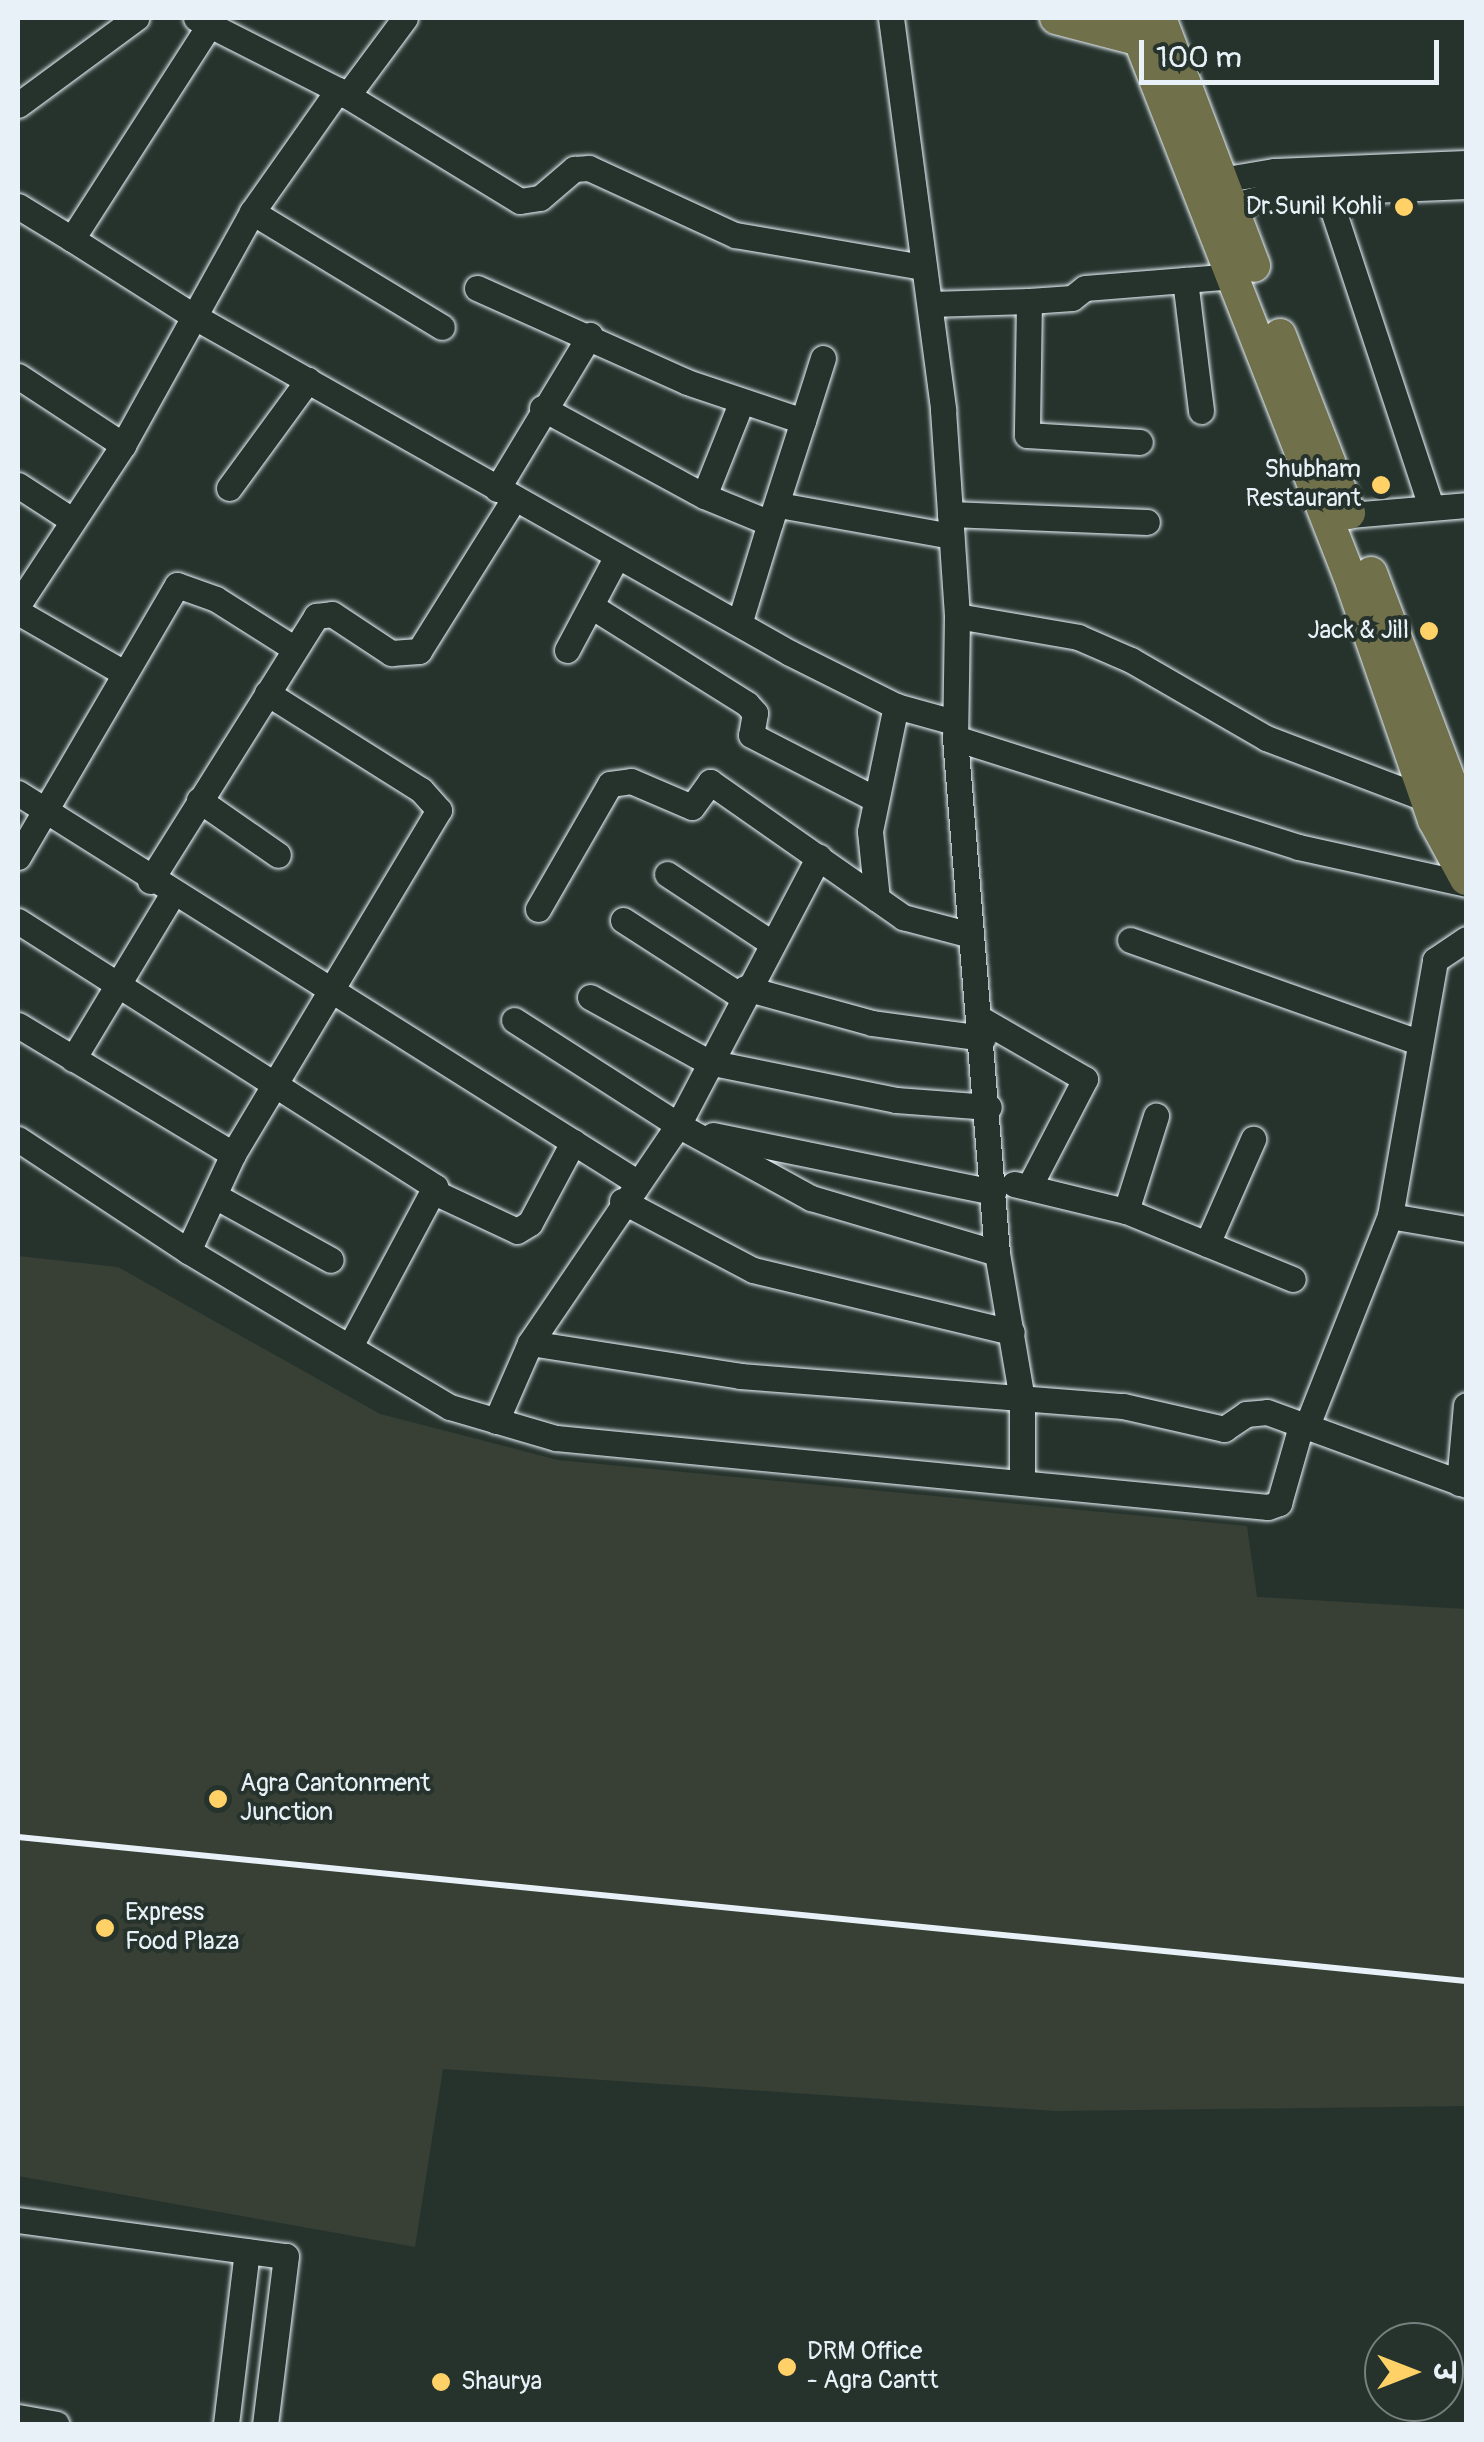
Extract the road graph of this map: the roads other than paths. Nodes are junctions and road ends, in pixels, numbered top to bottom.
1 (136, 18) edge
2 (405, 18) edge
3 (892, 18) edge
4 (1056, 18) edge
5 (201, 22) edge
6 (1150, 30) edge
7 (342, 93) junction
8 (18, 105) edge
9 (1466, 163) edge
10 (1466, 186) edge
11 (1327, 192) junction
12 (1216, 195) junction
13 (18, 206) edge
14 (252, 212) junction
15 (72, 239) junction
16 (923, 267) junction
17 (1235, 276) junction
18 (1185, 280) junction
19 (477, 288) dead end
20 (1029, 302) junction
21 (930, 304) junction
22 (196, 317) junction
23 (442, 326) dead end
24 (590, 335) junction
25 (822, 358) dead end
26 (18, 376) edge
27 (308, 380) junction
28 (741, 403) junction
29 (542, 408) junction
30 (1201, 411) dead end
31 (803, 421) junction
32 (1140, 442) dead end
33 (123, 446) junction
34 (18, 485) edge
35 (228, 488) dead end
36 (505, 494) junction
37 (704, 496) junction
38 (1466, 505) edge
39 (1431, 508) junction
40 (775, 514) junction
41 (1350, 515) junction
42 (70, 518) junction
43 (1147, 522) dead end
44 (950, 525) junction
45 (617, 556) junction
46 (590, 606) junction
47 (18, 609) edge
48 (957, 616) junction
49 (740, 621) junction
50 (295, 648) junction
51 (567, 650) dead end
52 (124, 673) junction
53 (267, 693) junction
54 (896, 706) junction
55 (954, 730) junction
56 (18, 793) edge
57 (1427, 798) junction
58 (875, 799) junction
59 (200, 800) junction
60 (44, 812) junction
61 (278, 856) dead end
62 (18, 857) edge
63 (818, 857) junction
64 (1463, 866) edge
65 (667, 874) dead end
66 (161, 888) junction
67 (877, 899) junction
68 (538, 909) dead end
69 (18, 920) edge
70 (623, 920) dead end
71 (971, 935) junction
72 (1466, 939) edge
73 (1130, 940) dead end
74 (770, 942) junction
75 (116, 983) junction
76 (333, 991) junction
77 (743, 992) junction
78 (590, 997) dead end
79 (514, 1020) dead end
80 (18, 1026) edge
81 (982, 1028) junction
82 (1416, 1041) junction
83 (73, 1058) junction
84 (708, 1062) junction
85 (277, 1082) junction
86 (989, 1107) junction
87 (1156, 1116) dead end
88 (683, 1128) junction
89 (18, 1139) edge
90 (1253, 1139) dead end
91 (573, 1142) junction
92 (232, 1154) junction
93 (993, 1186) junction
94 (1029, 1187) junction
95 (629, 1191) junction
96 (436, 1193) junction
97 (215, 1196) junction
98 (1126, 1211) junction
99 (1390, 1216) junction
100 (1466, 1229) edge
101 (1207, 1244) junction
102 (188, 1251) junction
103 (997, 1253) junction
104 (331, 1260) dead end
105 (1292, 1279) dead end
106 (1012, 1332) junction
107 (530, 1343) junction
108 (351, 1344) junction
109 (1022, 1398) junction
110 (1466, 1404) edge
111 (496, 1421) junction
112 (1303, 1427) junction
113 (1022, 1482) junction
114 (1463, 1484) edge
115 (18, 2220) edge
116 (248, 2251) junction
117 (18, 2418) edge
118 (56, 2424) edge
119 (226, 2424) edge
120 (266, 2424) edge

1 - 8 street
2 - 7 street
3 - 16 street
4 - 6 main road
5 - 7 street
5 - 15 street
6 - 12 main road
7 - 14 street
7 - 16 street
9 - 12 street
10 - 11 street
11 - 12 street
11 - 39 street
12 - 17 main road
12 - 41 main road
13 - 15 street
14 - 22 street
14 - 23 street
15 - 22 street
16 - 21 street
17 - 18 street
17 - 57 main road
18 - 20 street
18 - 30 street
19 - 24 street
20 - 21 street
20 - 32 street
21 - 44 street
22 - 27 street
22 - 33 street
24 - 28 street
24 - 29 street
25 - 31 street
26 - 33 street
27 - 35 street
27 - 36 street
28 - 31 street
28 - 37 street
29 - 36 street
29 - 37 street
31 - 40 street
33 - 42 street
34 - 42 street
36 - 45 street
36 - 50 street
37 - 40 street
38 - 39 street
39 - 41 street
40 - 44 street
40 - 49 street
41 - 64 main road
42 - 47 street
43 - 44 street
44 - 48 street
45 - 46 street
45 - 49 street
46 - 51 street
46 - 58 street
47 - 52 street
48 - 55 street
48 - 57 street
49 - 54 street
50 - 52 street
50 - 53 street
52 - 60 street
53 - 59 street
53 - 76 street
54 - 55 street
54 - 58 street
55 - 64 street
55 - 71 street
56 - 60 street
57 - 64 main road
58 - 67 street
59 - 61 street
59 - 66 street
60 - 62 street
60 - 66 street
63 - 67 street
63 - 68 street
63 - 74 street
65 - 74 street
66 - 75 street
66 - 76 street
67 - 71 street
69 - 75 street
70 - 77 street
71 - 81 street
72 - 82 street
73 - 82 street
74 - 77 street
75 - 83 street
75 - 85 street
76 - 85 street
76 - 91 street
77 - 81 street
77 - 84 street
78 - 84 street
79 - 88 street
80 - 83 street
81 - 86 street
81 - 94 street
82 - 99 street
83 - 92 street
84 - 86 street
84 - 88 street
85 - 92 street
85 - 96 street
86 - 93 street
87 - 98 street
88 - 93 street
88 - 95 street
88 - 103 street
89 - 102 street
90 - 101 street
91 - 95 street
91 - 96 street
92 - 97 street
93 - 94 street
93 - 103 street
94 - 98 street
95 - 106 street
95 - 107 street
96 - 108 street
97 - 102 street
97 - 104 street
98 - 101 street
99 - 100 street
99 - 112 street
101 - 105 street
102 - 108 street
103 - 106 street
106 - 109 street
107 - 109 street
107 - 111 street
108 - 111 street
109 - 112 street
109 - 113 street
110 - 114 street
111 - 113 street
112 - 113 street
112 - 114 street
115 - 116 street
116 - 119 street
116 - 120 street
117 - 118 street

